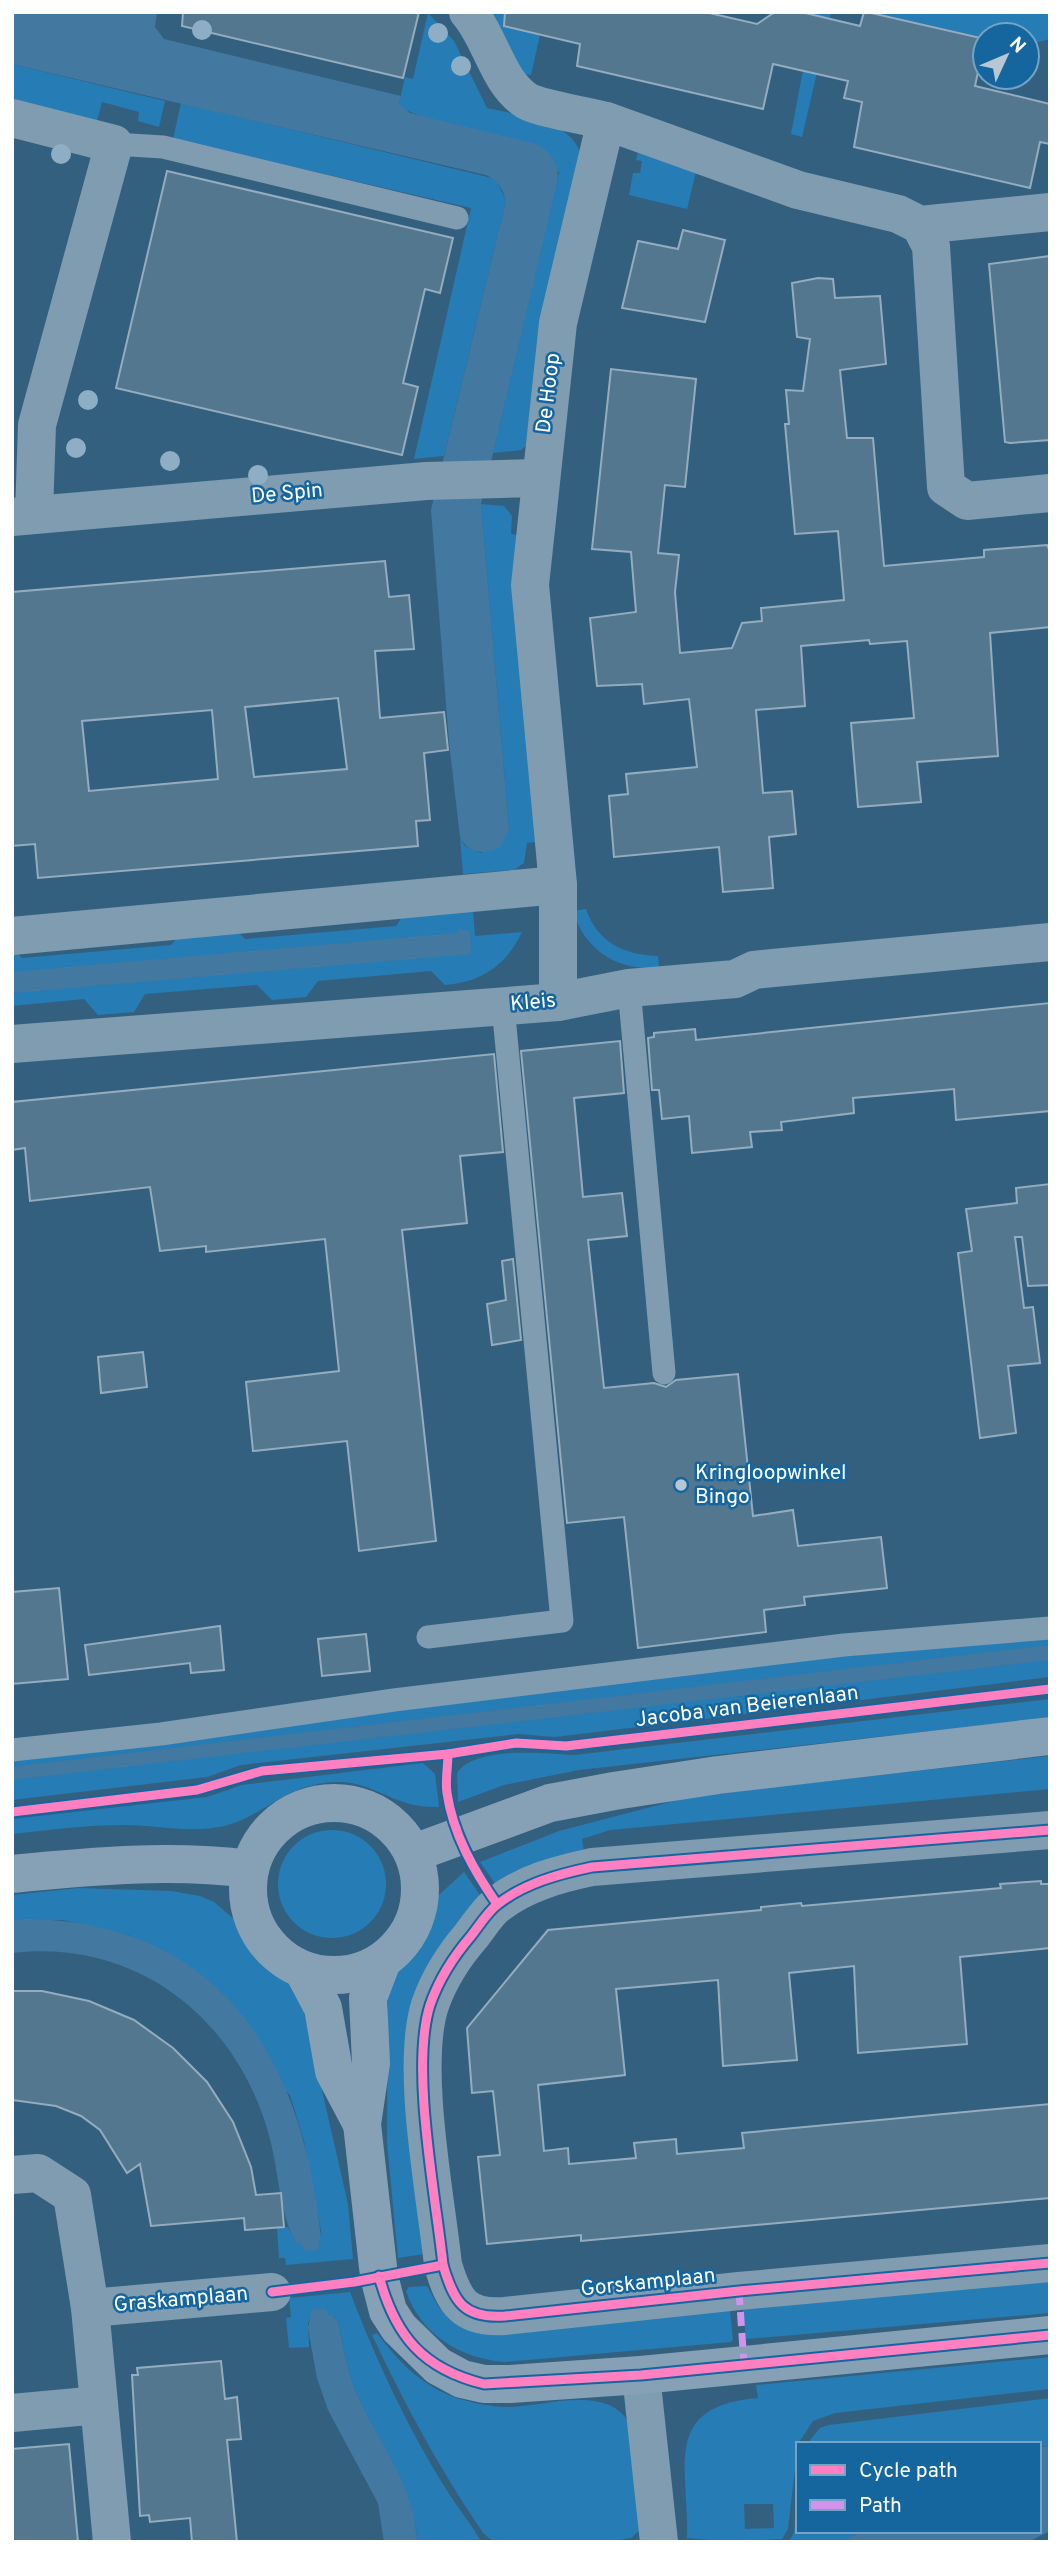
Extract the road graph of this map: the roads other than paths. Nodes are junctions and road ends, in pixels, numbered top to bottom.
1 (468, 12) edge
2 (12, 118) edge
3 (606, 121) junction
4 (114, 144) junction
5 (1050, 212) edge
6 (457, 218) dead end
7 (920, 225) junction
8 (25, 422) edge
9 (521, 478) junction
10 (1050, 493) edge
11 (23, 516) edge
12 (558, 885) junction
13 (12, 936) edge
14 (1050, 942) edge
15 (629, 988) junction
16 (558, 1002) junction
17 (503, 1006) junction
18 (12, 1044) edge
19 (663, 1373) dead end
20 (1050, 1628) edge
21 (428, 1637) dead end
22 (1050, 1736) edge
23 (12, 1750) edge
24 (1050, 1830) edge
25 (414, 1853) junction
26 (250, 1869) junction
27 (12, 1874) edge
28 (382, 1961) junction
29 (303, 1970) junction
30 (362, 2124) junction
31 (12, 2175) edge
32 (1050, 2263) edge
33 (272, 2292) dead end
34 (90, 2308) junction
35 (1050, 2335) edge
36 (641, 2375) junction
37 (99, 2404) junction
38 (12, 2413) edge
39 (112, 2542) edge
40 (659, 2542) edge

1 - 3 street
2 - 4 street
3 - 7 street
3 - 9 street, De Hoop
4 - 6 lane
4 - 8 street, De Spin
5 - 7 street
7 - 10 street
8 - 11 street, De Spin
9 - 11 street, De Spin
9 - 12 street, De Hoop
12 - 13 street
12 - 16 street, De Hoop
14 - 15 street, Kleis
15 - 16 street, Kleis
15 - 19 lane
16 - 17 street, Kleis
17 - 18 street, Kleis
17 - 21 lane
20 - 23 lane
22 - 25 main road
24 - 32 street, Gorskamplaan
25 - 26 main road
25 - 28 main road
26 - 27 main road
26 - 29 main road
28 - 29 main road
28 - 30 main road
29 - 30 main road
30 - 36 main road
31 - 34 street, Graskamplaan
33 - 34 street, Graskamplaan
34 - 37 street, Graskamplaan
35 - 36 main road
36 - 40 street
37 - 38 street
37 - 39 street, Graskamplaan

